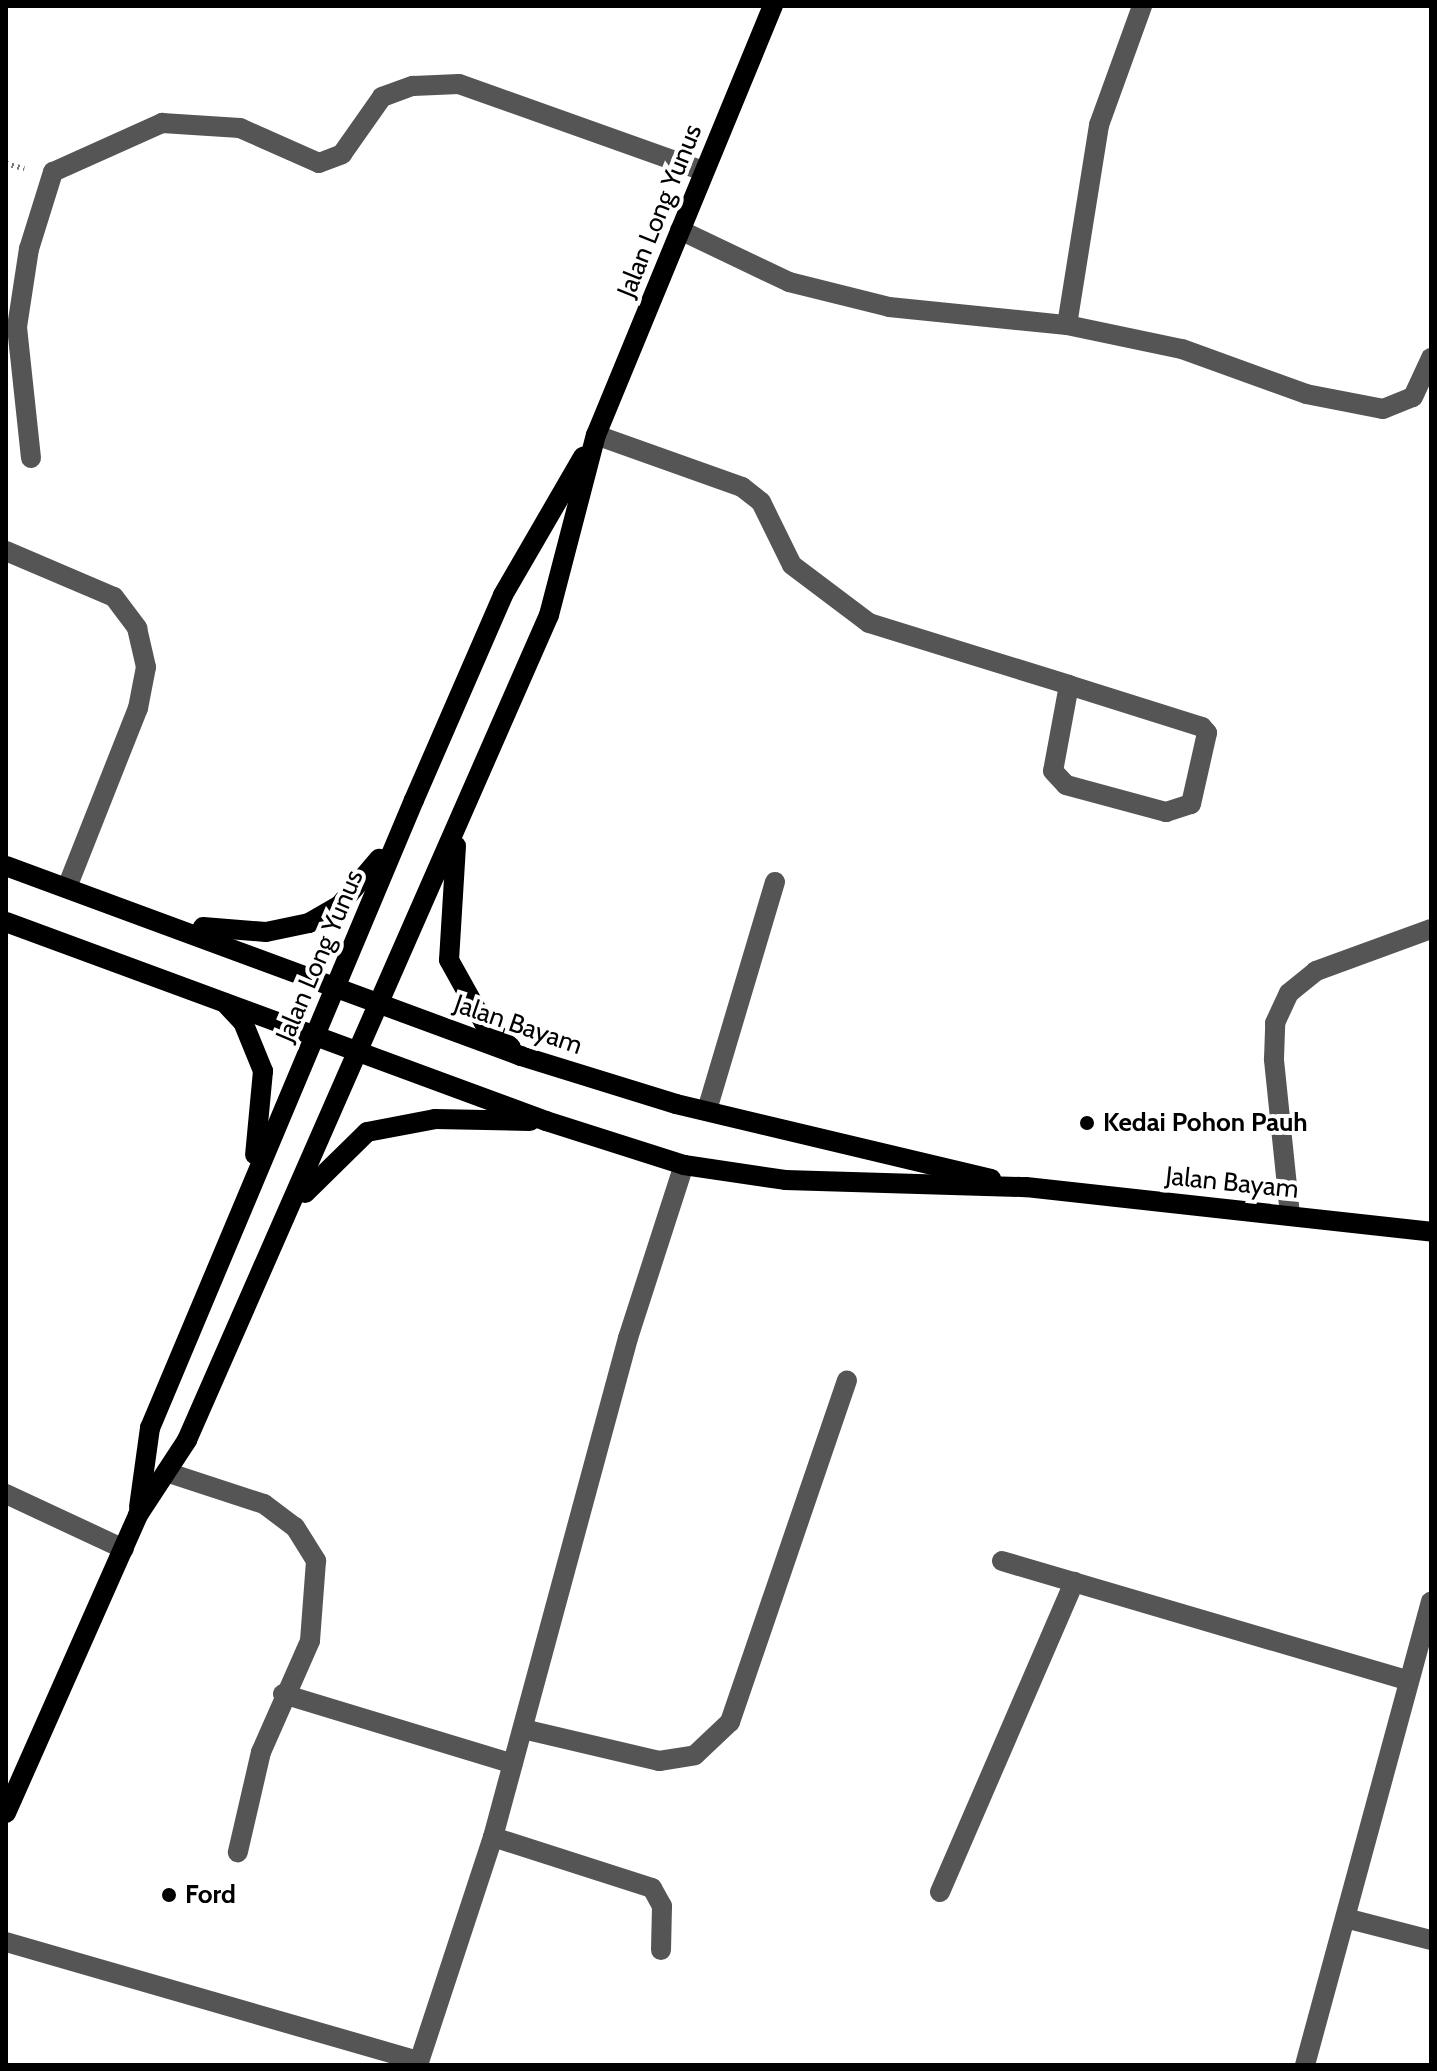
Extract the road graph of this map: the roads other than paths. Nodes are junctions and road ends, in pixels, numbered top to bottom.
1 (773, 6) edge
2 (1142, 6) edge
3 (703, 171) junction
4 (680, 230) junction
5 (1067, 325) junction
6 (1431, 358) edge
7 (596, 435) junction
8 (31, 458) dead end
9 (6, 551) edge
10 (1069, 685) junction
11 (414, 800) junction
12 (460, 818) junction
13 (6, 866) edge
14 (775, 882) dead end
15 (67, 887) junction
16 (163, 921) junction
17 (6, 922) edge
18 (1431, 929) edge
19 (335, 986) junction
20 (220, 999) junction
21 (380, 1002) junction
22 (315, 1035) junction
23 (359, 1052) junction
24 (521, 1056) junction
25 (707, 1110) junction
26 (546, 1121) junction
27 (684, 1165) junction
28 (1026, 1187) junction
29 (247, 1194) junction
30 (292, 1208) junction
31 (1290, 1215) junction
32 (1431, 1232) edge
33 (847, 1381) dead end
34 (166, 1472) junction
35 (6, 1494) edge
36 (138, 1515) junction
37 (124, 1549) junction
38 (1002, 1561) dead end
39 (1074, 1582) junction
40 (1431, 1602) edge
41 (1407, 1680) junction
42 (283, 1694) junction
43 (523, 1729) junction
44 (513, 1764) junction
45 (6, 1813) edge
46 (493, 1837) junction
47 (238, 1852) dead end
48 (940, 1892) dead end
49 (1349, 1919) junction
50 (1431, 1940) edge
51 (6, 1942) edge
52 (661, 1950) dead end
53 (418, 2063) edge
54 (1305, 2065) edge

1 - 3 main road, Jalan Long Yunus
2 - 5 street
3 - 4 main road, Jalan Long Yunus
3 - 8 street
4 - 5 street
4 - 7 main road, Jalan Long Yunus
5 - 6 street
7 - 10 street
7 - 11 main road, Jalan Long Yunus
7 - 12 main road, Jalan Long Yunus
9 - 15 street
10 - 10 street
11 - 16 main road
11 - 19 main road, Jalan Long Yunus
12 - 21 main road, Jalan Long Yunus
12 - 24 main road
13 - 15 main road, Jalan Bayam
14 - 25 street
15 - 16 main road, Jalan Bayam
16 - 19 main road, Jalan Bayam
17 - 20 main road, Jalan Bayam
18 - 31 street
19 - 21 main road, Jalan Bayam
19 - 22 main road, Jalan Long Yunus
20 - 22 main road, Jalan Bayam
20 - 29 main road
21 - 23 main road, Jalan Long Yunus
21 - 24 main road, Jalan Bayam
22 - 23 main road, Jalan Bayam
22 - 29 main road, Jalan Long Yunus
23 - 26 main road, Jalan Bayam
23 - 30 main road, Jalan Long Yunus
24 - 25 main road, Jalan Bayam
25 - 28 main road, Jalan Bayam
26 - 27 main road, Jalan Bayam
26 - 30 main road
27 - 28 main road, Jalan Bayam
27 - 43 street
28 - 31 main road, Jalan Bayam
29 - 36 main road, Jalan Long Yunus
30 - 34 main road, Jalan Long Yunus
31 - 32 main road, Jalan Bayam
33 - 43 street
34 - 36 main road, Jalan Long Yunus
34 - 42 street
35 - 37 street
36 - 37 main road, Jalan Long Yunus
37 - 45 main road, Jalan Long Yunus
38 - 39 street
39 - 41 street
39 - 48 street
40 - 41 street
41 - 49 street
42 - 44 street
42 - 47 street
43 - 44 street
44 - 46 street
46 - 52 street
46 - 53 street
49 - 50 street
49 - 54 street
51 - 53 street

